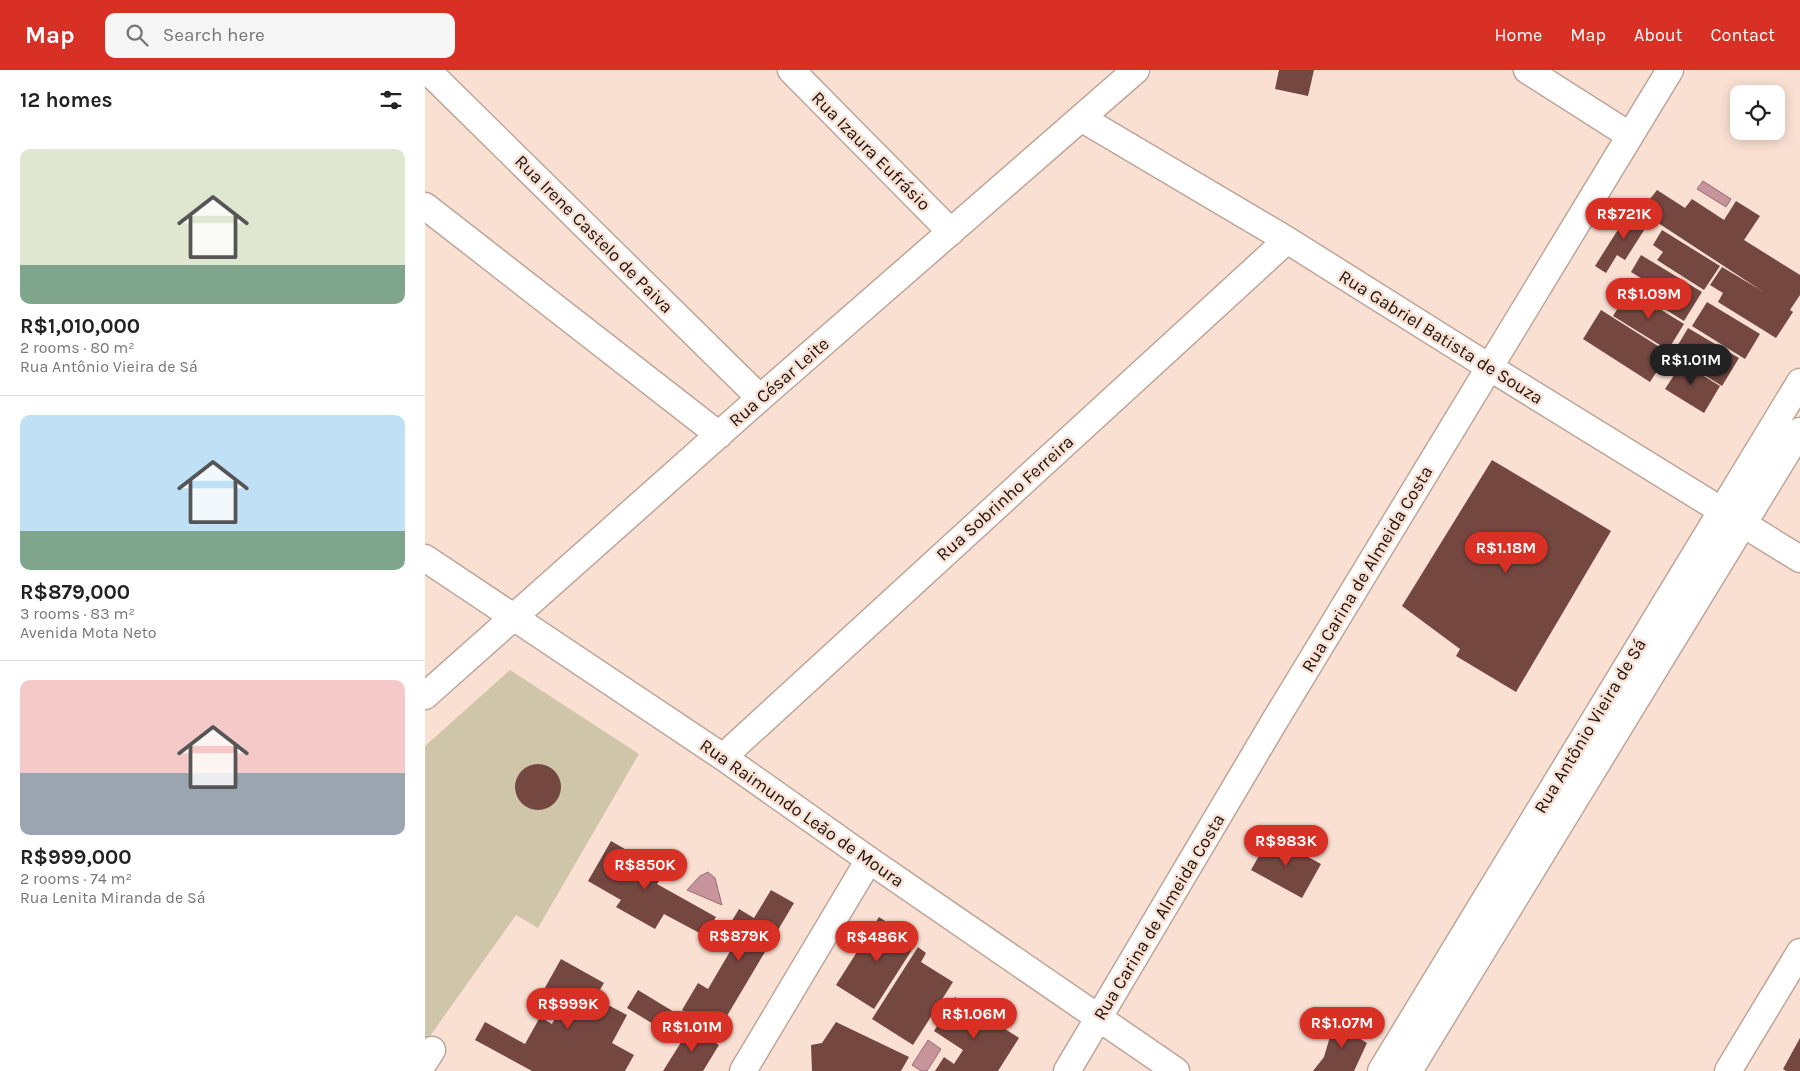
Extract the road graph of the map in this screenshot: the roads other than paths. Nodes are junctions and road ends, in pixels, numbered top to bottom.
1 (427, 70) edge
2 (791, 70) edge
3 (1136, 70) edge
4 (1527, 70) edge
5 (1670, 70) edge
6 (1081, 118) junction
7 (1629, 135) junction
8 (425, 206) edge
9 (951, 232) junction
10 (1287, 240) junction
11 (1489, 367) junction
12 (1800, 382) edge
13 (760, 398) junction
14 (1800, 431) edge
15 (719, 436) junction
16 (1720, 510) junction
17 (1743, 525) junction
18 (425, 558) edge
19 (1800, 559) edge
20 (515, 618) junction
21 (425, 696) edge
22 (723, 756) junction
23 (869, 860) junction
24 (1800, 952) edge
25 (1099, 1018) junction
26 (743, 1071) edge
27 (1067, 1071) edge
28 (1175, 1071) edge
29 (1381, 1071) edge
30 (1409, 1071) edge
31 (1728, 1071) edge

1 - 13 street, Rua Irene Castelo de Paiva
2 - 9 street, Rua Izaura Eufrásio
3 - 6 street, Rua César Leite
4 - 7 street
5 - 7 street, Rua Carina de Almeida Costa
6 - 9 street, Rua César Leite
6 - 10 street, Rua Gabriel Batista de Souza
7 - 11 street, Rua Carina de Almeida Costa
8 - 15 street
9 - 13 street, Rua César Leite
10 - 11 street, Rua Gabriel Batista de Souza
10 - 22 street, Rua Sobrinho Ferreira
11 - 16 street, Rua Gabriel Batista de Souza
11 - 25 street, Rua Carina de Almeida Costa
12 - 16 street, Rua Antônio Vieira de Sá
13 - 15 street, Rua César Leite
14 - 17 street, Rua Antônio Vieira de Sá
15 - 20 street, Rua César Leite
16 - 17 street, Rua Gabriel Batista de Souza
16 - 29 street, Rua Antônio Vieira de Sá
17 - 19 street, Rua Gabriel Batista de Souza
17 - 30 street, Rua Antônio Vieira de Sá
18 - 20 street, Rua Raimundo Leão de Moura
20 - 21 street, Rua César Leite
20 - 22 street, Rua Raimundo Leão de Moura
22 - 23 street, Rua Raimundo Leão de Moura
23 - 25 street, Rua Raimundo Leão de Moura
23 - 26 street
24 - 31 street
25 - 27 street, Rua Carina de Almeida Costa
25 - 28 street, Rua Raimundo Leão de Moura

